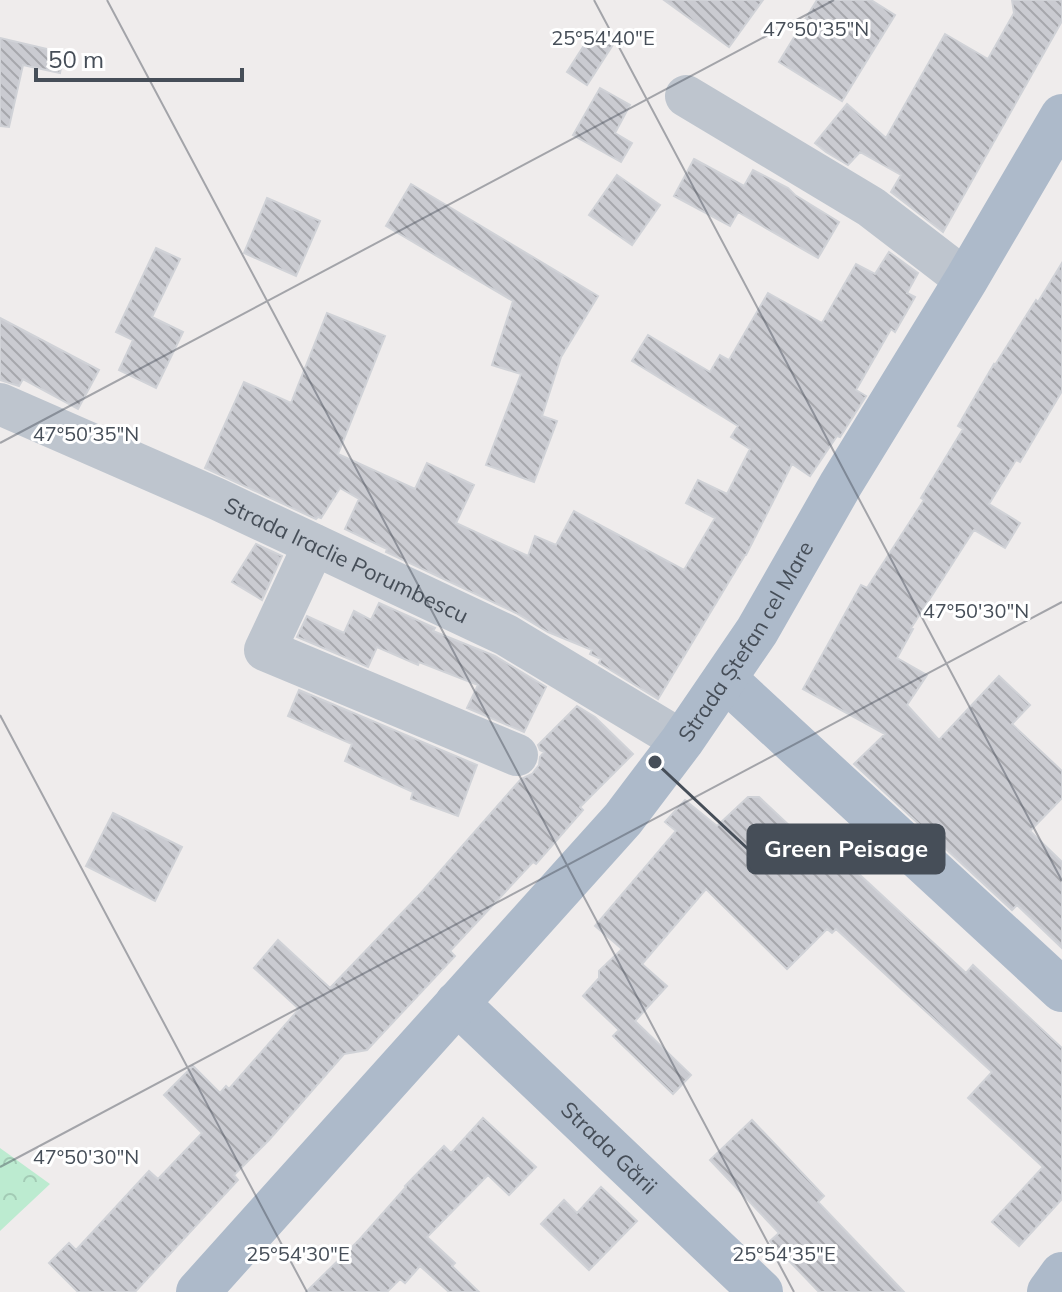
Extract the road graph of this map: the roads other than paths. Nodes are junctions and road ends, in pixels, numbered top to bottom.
1 (686, 96) dead end
2 (1062, 116) edge
3 (966, 280) junction
4 (0, 404) edge
5 (314, 545) junction
6 (725, 679) junction
7 (682, 741) junction
8 (517, 755) dead end
9 (1062, 990) edge
10 (457, 1003) junction
11 (1062, 1274) edge
12 (198, 1292) edge
13 (761, 1292) edge
14 (1049, 1292) edge

1 - 3 street
2 - 3 main road, Strada Ștefan cel Mare
3 - 6 main road, Strada Ștefan cel Mare
4 - 5 street, Strada Iraclie Porumbescu
5 - 7 street, Strada Iraclie Porumbescu
5 - 8 street
6 - 7 main road, Strada Ștefan cel Mare
6 - 9 main road
7 - 10 main road, Strada Ștefan cel Mare
10 - 12 main road, Strada Ștefan cel Mare
10 - 13 main road, Strada Gării
11 - 14 main road

